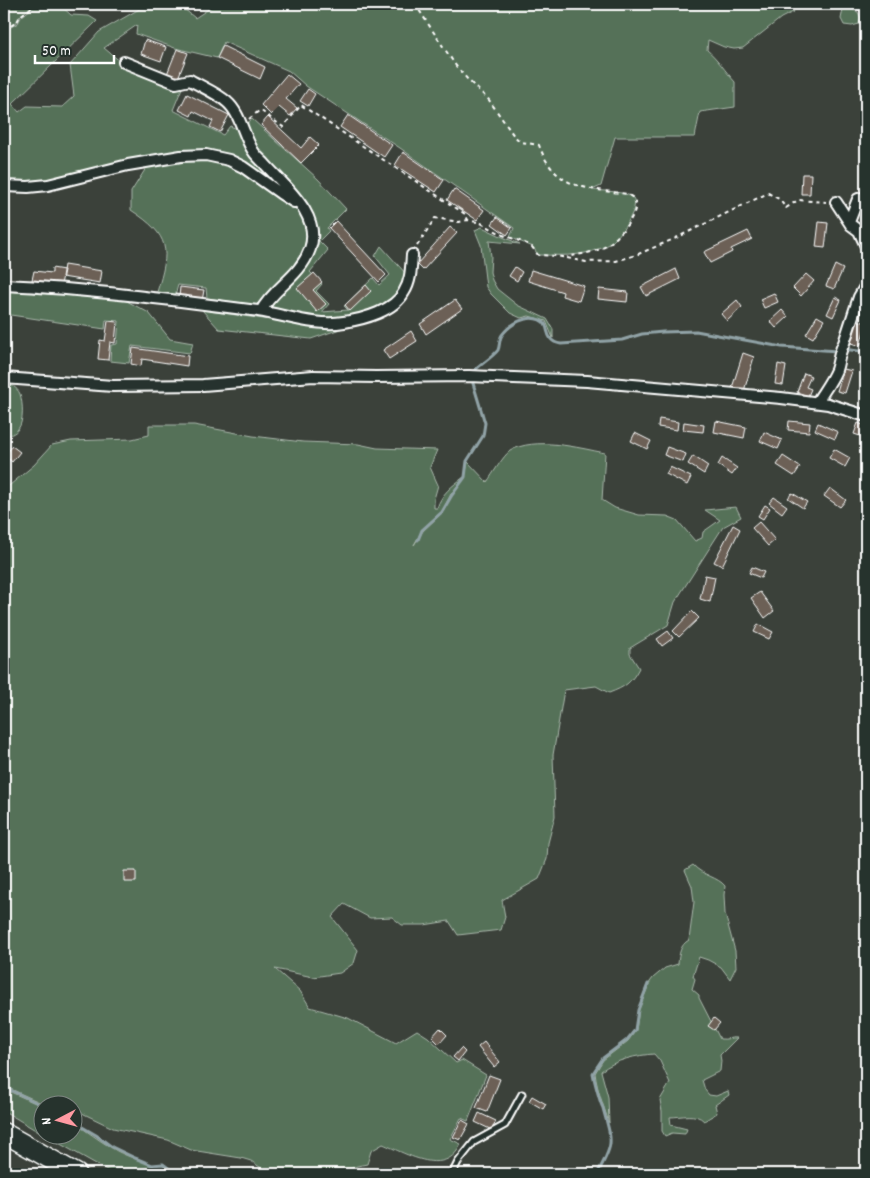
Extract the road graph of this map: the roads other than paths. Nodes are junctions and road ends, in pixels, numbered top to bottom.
1 (124, 62) dead end
2 (4, 186) edge
3 (866, 197) edge
4 (836, 202) road end
5 (302, 206) junction
6 (849, 222) junction
7 (866, 246) edge
8 (412, 255) road end
9 (4, 285) edge
10 (866, 285) edge
11 (261, 311) junction
12 (4, 378) edge
13 (817, 402) junction
14 (866, 416) edge
15 (522, 1094) dead end
16 (4, 1133) edge
17 (77, 1174) edge
18 (452, 1174) edge

1 - 5 street
2 - 5 street
3 - 6 street
4 - 6 street
5 - 11 street
6 - 7 street
8 - 11 street
9 - 11 street
10 - 13 street
12 - 13 street
13 - 14 street
15 - 18 lane
16 - 17 highway

